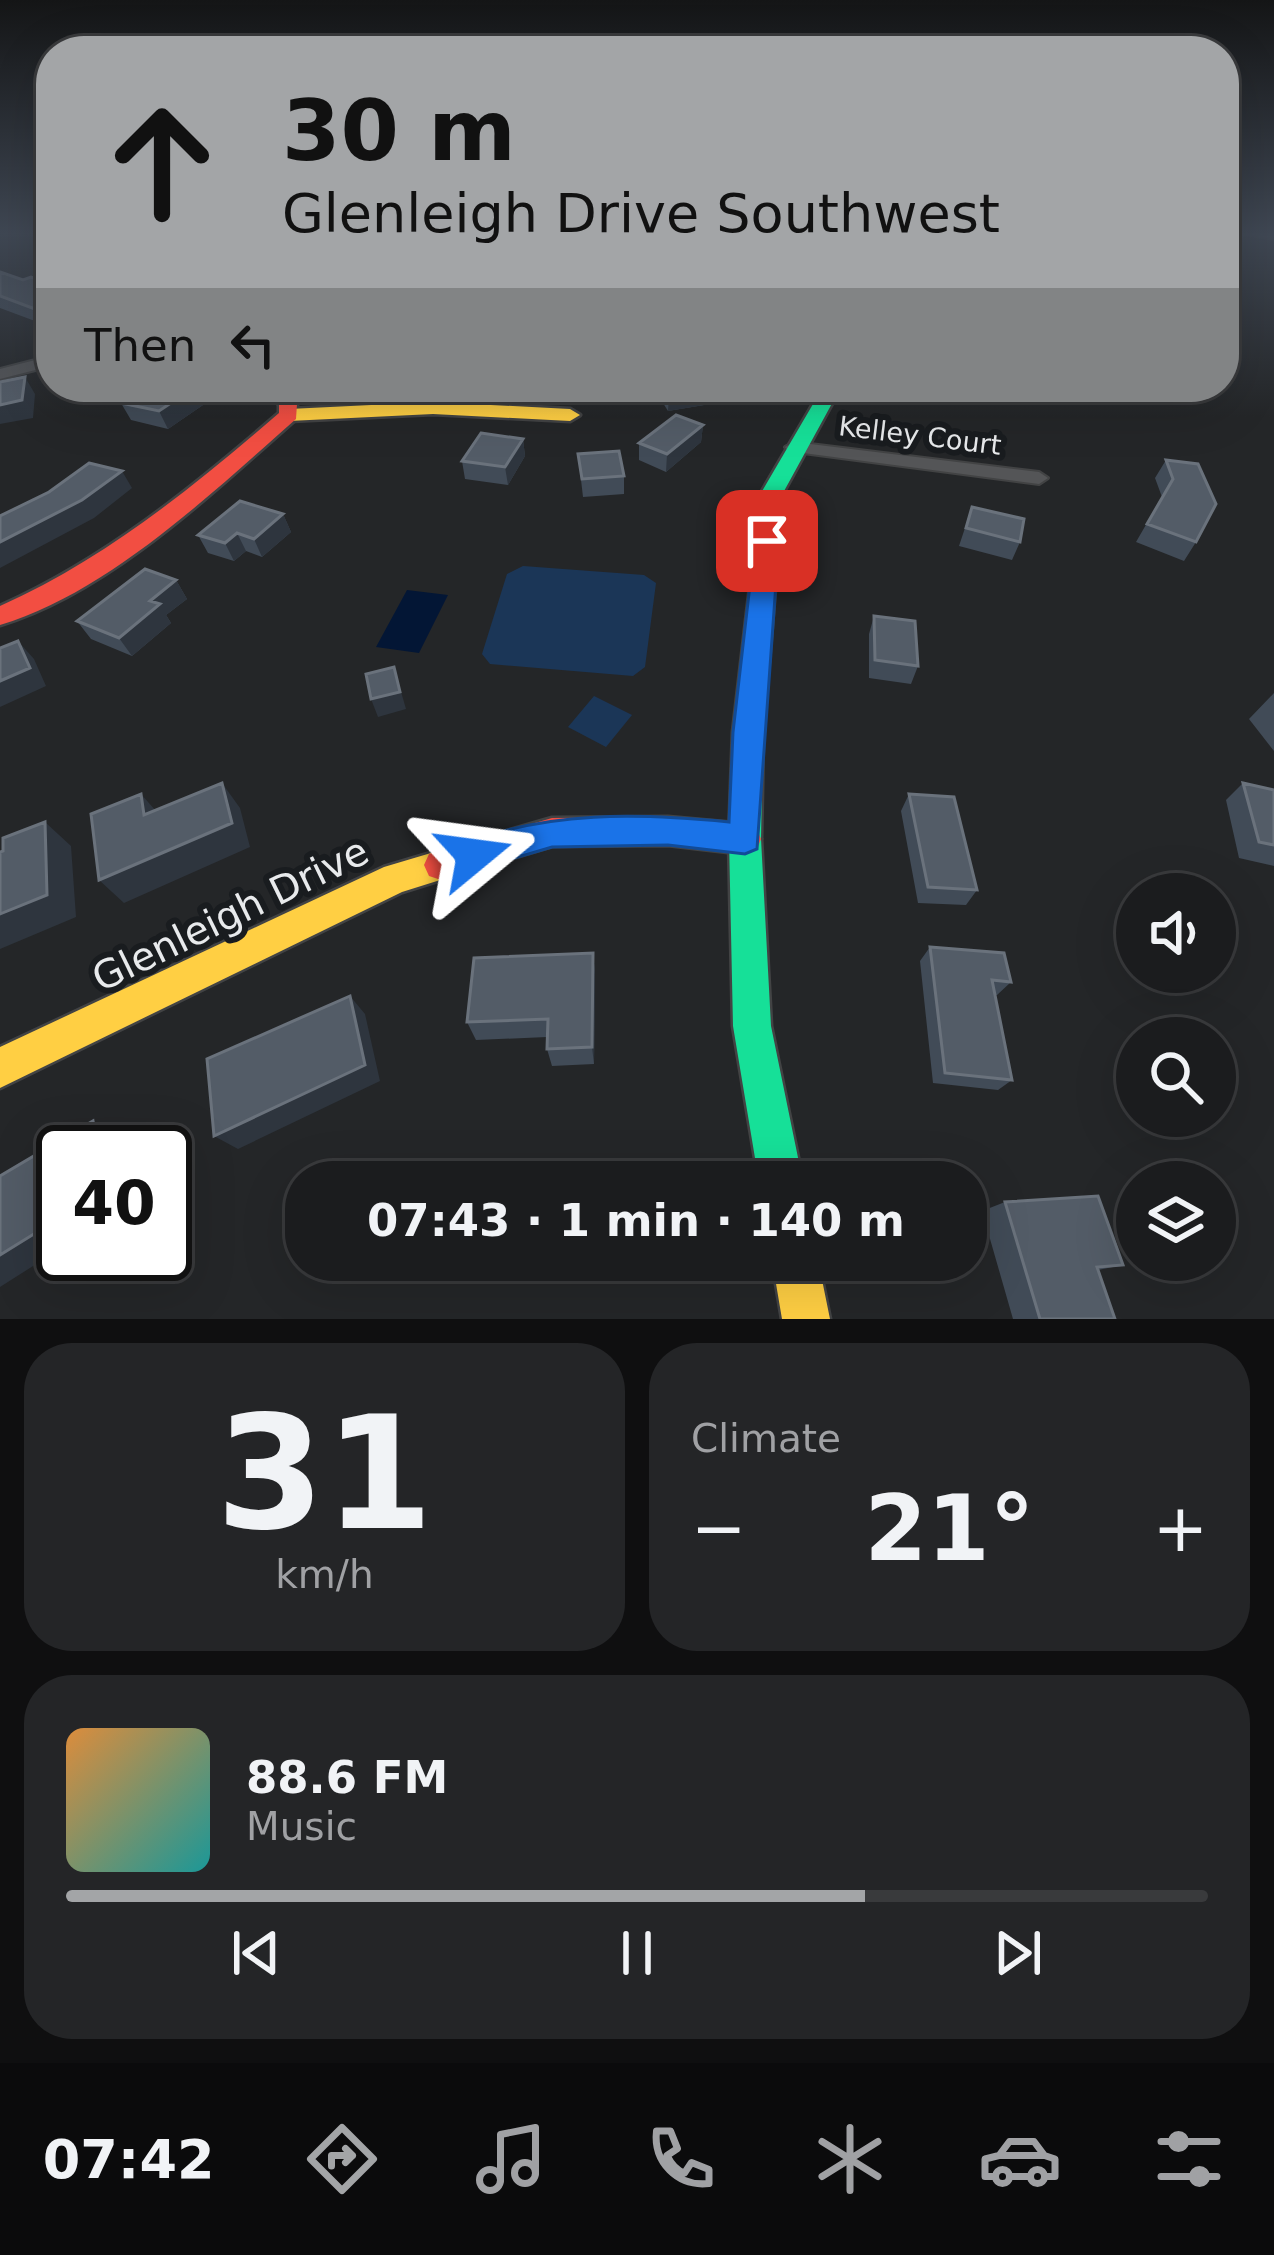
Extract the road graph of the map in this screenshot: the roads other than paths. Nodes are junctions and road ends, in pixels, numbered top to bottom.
1 (36, 365) edge
2 (0, 374) edge
3 (286, 402) edge
4 (822, 402) edge
5 (289, 415) junction
6 (570, 415) dead end
7 (794, 447) junction
8 (1039, 478) dead end
9 (0, 616) edge
10 (745, 839) junction
11 (0, 1068) edge
12 (777, 1161) edge
13 (799, 1281) edge
14 (806, 1319) edge

1 - 2 street
3 - 5 street
4 - 7 street
5 - 6 street
5 - 9 street
7 - 8 street, Kelley Court
7 - 10 street
10 - 11 street, Glenleigh Drive
10 - 12 street
13 - 14 street

